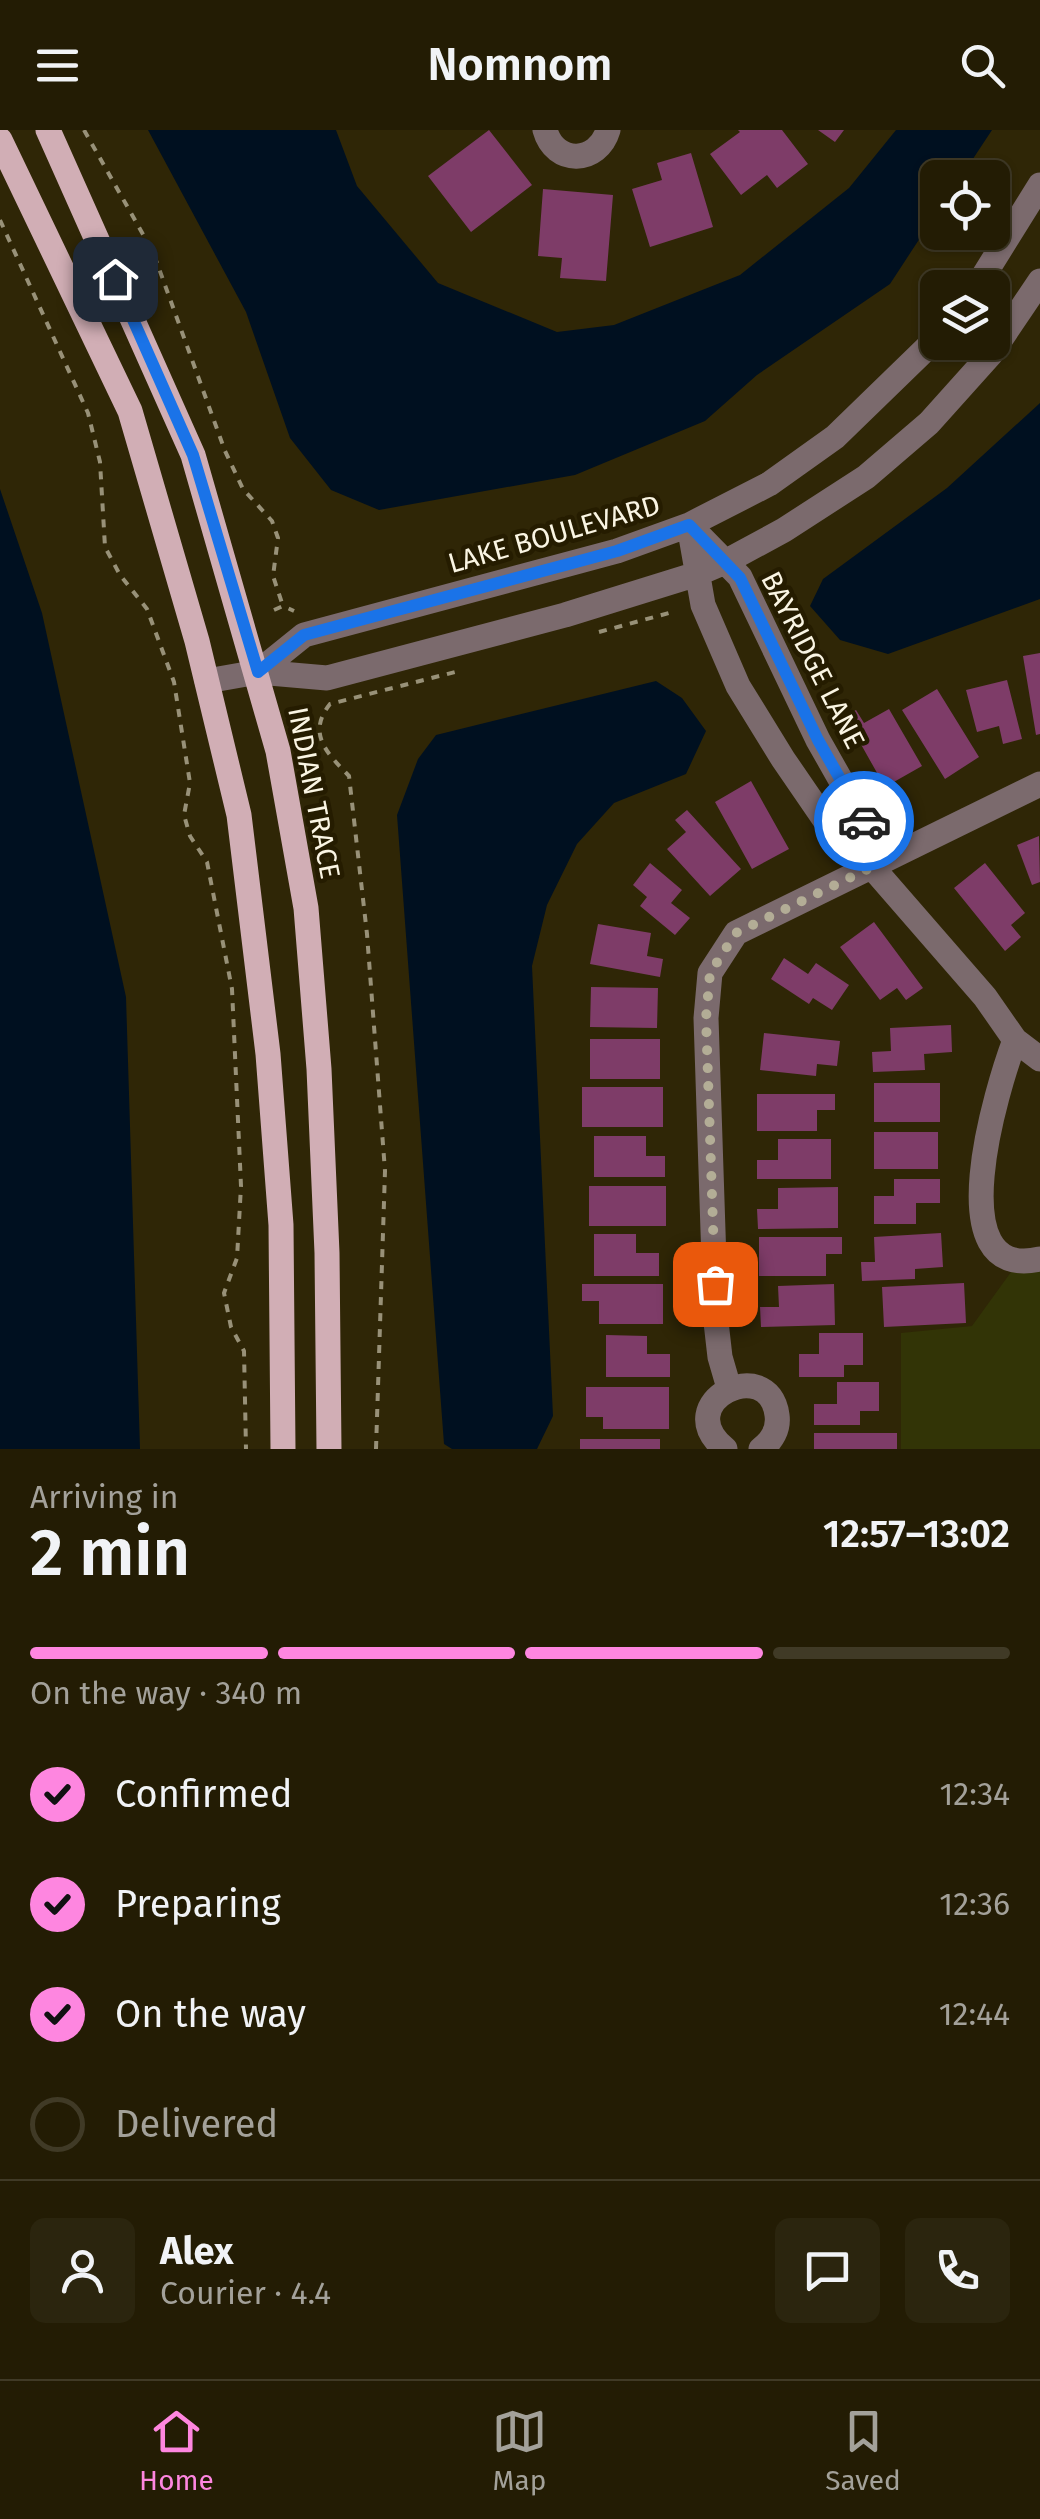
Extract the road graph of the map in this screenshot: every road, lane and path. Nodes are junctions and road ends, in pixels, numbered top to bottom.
1 (48, 130) edge
2 (84, 130) edge
3 (545, 130) edge
4 (608, 130) edge
5 (0, 140) edge
6 (1040, 185) edge
7 (0, 220) edge
8 (987, 270) edge
9 (1040, 282) edge
10 (920, 355) edge
11 (689, 525) junction
12 (725, 562) junction
13 (698, 574) junction
14 (283, 606) junction
15 (274, 610) dead end
16 (668, 614) dead end
17 (302, 618) dead end
18 (594, 634) dead end
19 (464, 670) dead end
20 (258, 672) junction
21 (207, 682) junction
22 (1040, 784) edge
23 (872, 867) junction
24 (1015, 1040) junction
25 (1040, 1059) edge
26 (1040, 1259) edge
27 (729, 1388) junction
28 (246, 1449) edge
29 (282, 1449) edge
30 (329, 1449) edge
31 (376, 1449) edge
32 (725, 1449) edge
33 (761, 1449) edge

1 - 20 main road, INDIAN TRACE
2 - 14 path
3 - 4 street
5 - 21 main road
6 - 8 street
7 - 28 path
9 - 12 street, LAKE BOULEVARD
10 - 11 street, LAKE BOULEVARD
11 - 12 street, BAYRIDGE LANE
11 - 13 street
11 - 20 street, LAKE BOULEVARD
12 - 13 street, LAKE BOULEVARD
12 - 23 street, BAYRIDGE LANE
13 - 20 street, LAKE BOULEVARD
13 - 23 street
14 - 15 path
14 - 17 path
16 - 18 path
19 - 31 path
20 - 21 street, LAKE BOULEVARD
20 - 30 main road, INDIAN TRACE
21 - 29 main road
22 - 23 street
23 - 24 street
23 - 27 street
24 - 25 street
24 - 26 street
27 - 32 street
27 - 33 street

